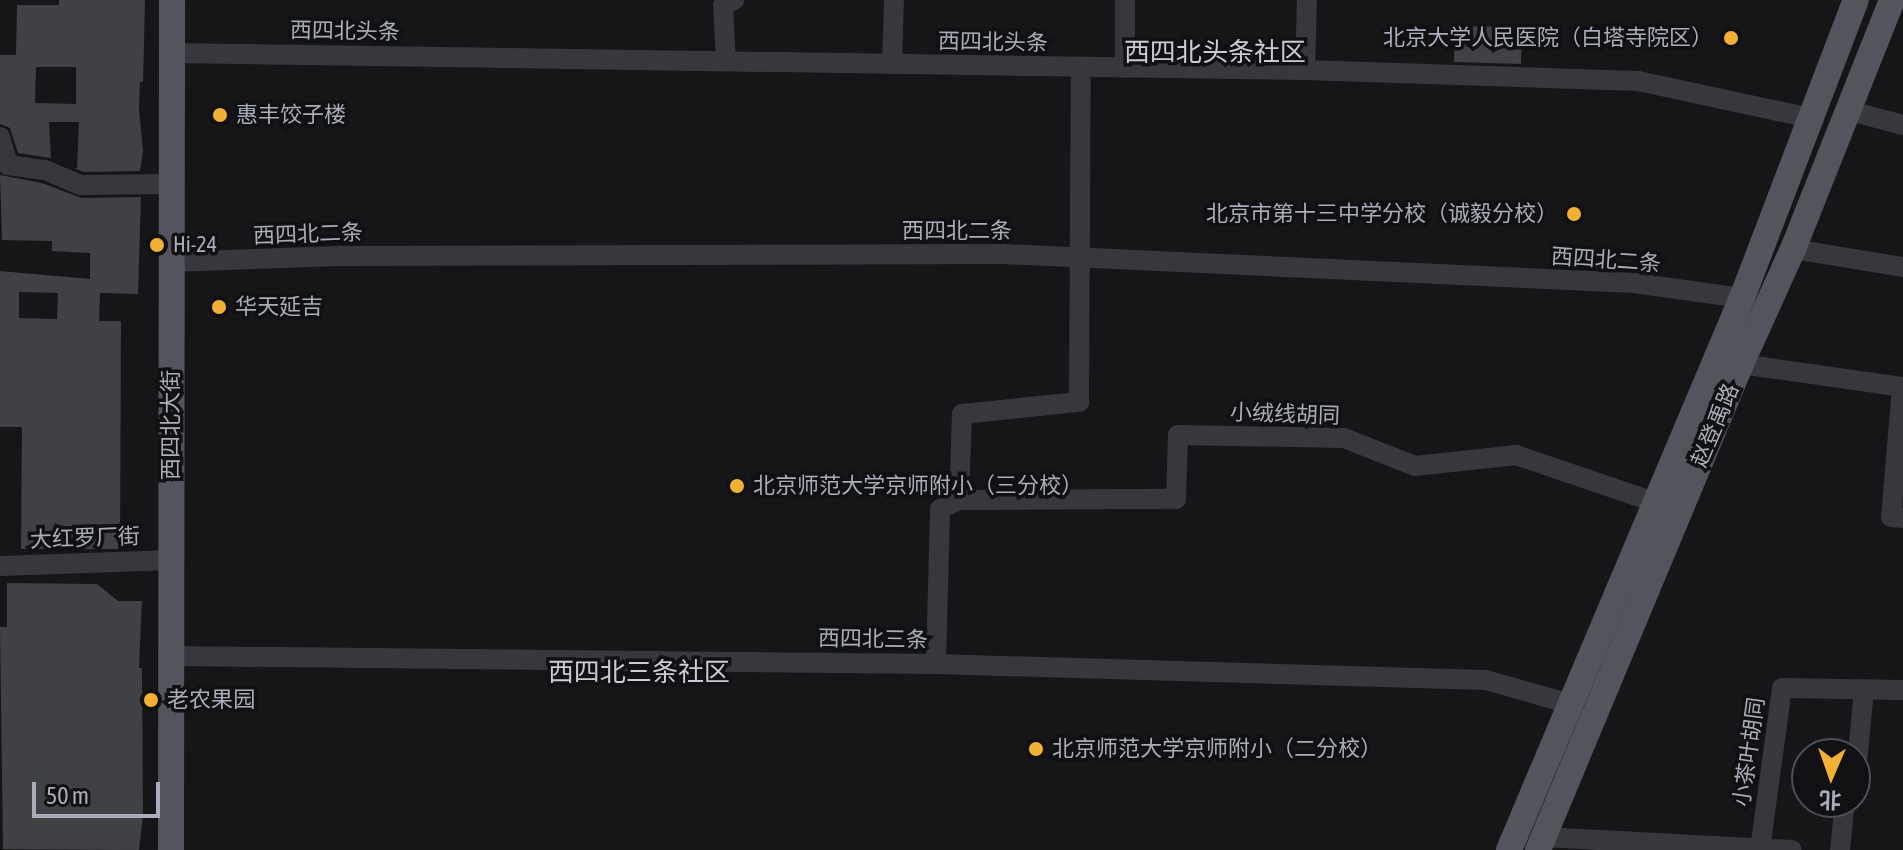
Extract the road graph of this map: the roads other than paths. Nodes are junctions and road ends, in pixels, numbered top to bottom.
1 (172, 0) edge
2 (734, 0) edge
3 (894, 0) edge
4 (1125, 0) edge
5 (1307, 0) edge
6 (1856, 0) edge
7 (1892, 0) edge
8 (171, 53) junction
9 (726, 61) junction
10 (892, 64) junction
11 (1081, 67) junction
12 (1125, 68) junction
13 (1305, 70) junction
14 (1846, 110) junction
15 (1811, 118) junction
16 (1903, 125) edge
17 (0, 137) edge
18 (4, 166) edge
19 (171, 184) junction
20 (1793, 249) junction
21 (1081, 258) junction
22 (170, 262) junction
23 (1903, 267) edge
24 (1742, 298) junction
25 (1741, 364) junction
26 (1903, 387) edge
27 (959, 500) junction
28 (1657, 503) junction
29 (1903, 518) edge
30 (172, 560) junction
31 (0, 566) edge
32 (172, 656) junction
33 (936, 664) junction
34 (1903, 690) edge
35 (1864, 691) junction
36 (1570, 704) junction
37 (1859, 738) edge
38 (1843, 818) edge
39 (1540, 844) edge
40 (1760, 849) edge
41 (171, 850) edge
42 (1509, 850) edge
43 (1792, 850) edge
44 (1840, 850) edge

1 - 8 main road, 西四北大街
2 - 9 street
3 - 10 street
4 - 12 street
5 - 13 street
6 - 15 main road, 赵登禹路
7 - 14 main road, 赵登禹路
8 - 9 street, 西四北头条
8 - 19 main road, 西四北大街
9 - 10 street, 西四北头条
10 - 11 street, 西四北头条
11 - 12 street, 西四北头条
11 - 21 street
12 - 13 street, 西四北头条
13 - 15 street, 西四北头条
14 - 16 street
14 - 20 main road, 赵登禹路
15 - 24 main road, 赵登禹路
17 - 18 street
18 - 19 street
19 - 22 main road, 西四北大街
20 - 23 street
20 - 25 main road, 赵登禹路
21 - 22 street, 西四北二条
21 - 24 street, 西四北二条
21 - 27 street
22 - 30 main road, 西四北大街
24 - 28 main road, 赵登禹路
25 - 26 street
25 - 39 main road, 赵登禹路
26 - 29 street
27 - 28 street, 小绒线胡同
27 - 33 street
28 - 36 main road, 赵登禹路
30 - 31 street, 大红罗厂街
30 - 32 main road, 西四北大街
32 - 33 street, 西四北三条
32 - 41 main road, 西四北大街
33 - 36 street, 西四北三条
34 - 35 street, 小茶叶胡同
35 - 37 street
35 - 40 street, 小茶叶胡同
36 - 42 main road, 赵登禹路
38 - 44 street
39 - 40 street
40 - 43 street

